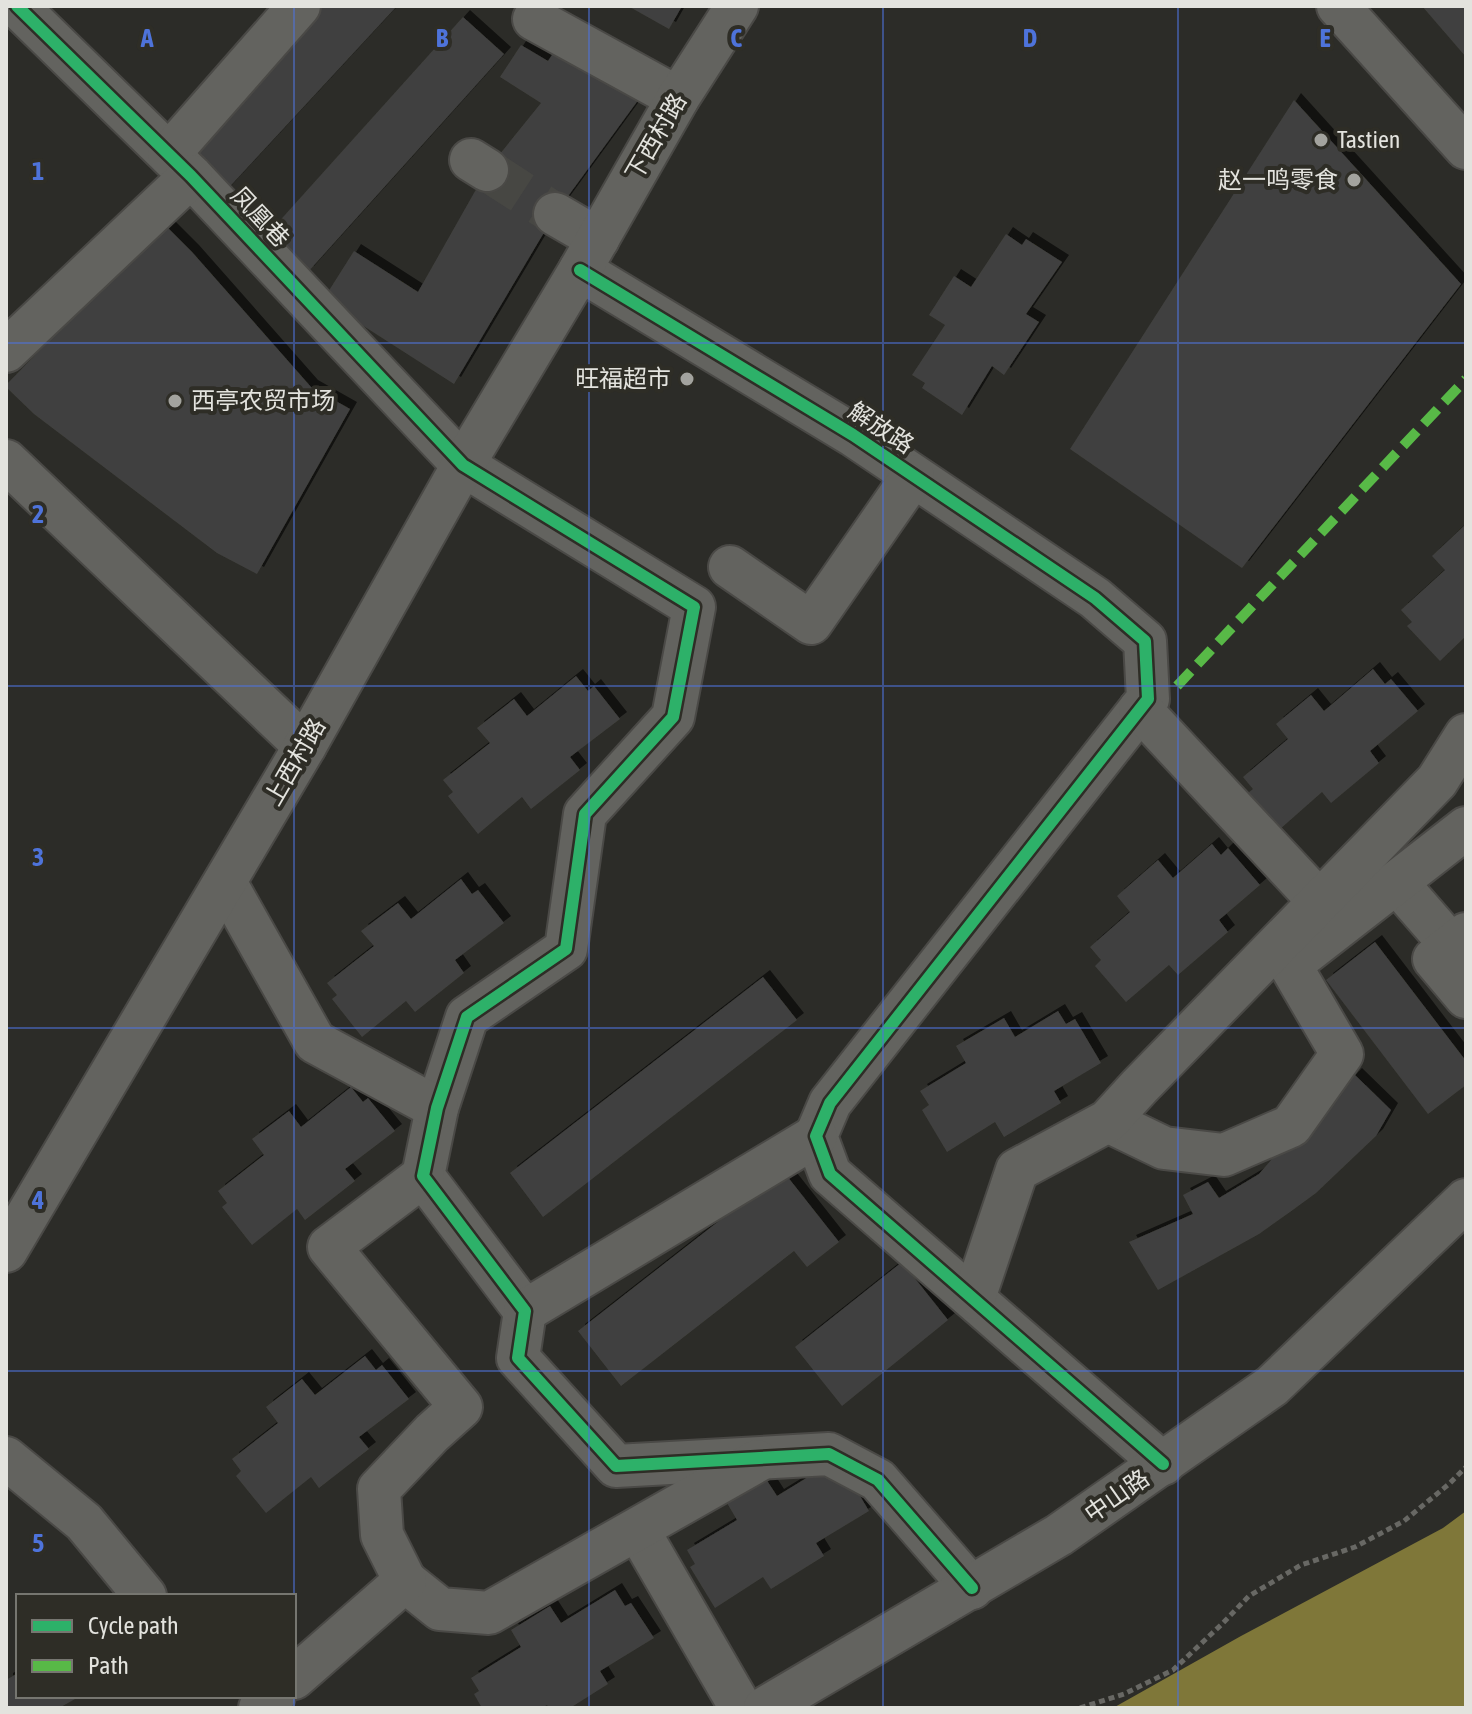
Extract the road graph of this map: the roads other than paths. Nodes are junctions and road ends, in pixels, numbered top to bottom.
1 (17, 6) edge
2 (299, 6) edge
3 (737, 6) edge
4 (1338, 6) edge
5 (534, 19) dead end
6 (678, 98) junction
7 (1466, 148) edge
8 (180, 165) junction
9 (555, 214) tunnel mouth
10 (589, 254) junction
11 (6, 351) edge
12 (6, 461) edge
13 (463, 465) junction
14 (913, 476) junction
15 (730, 567) dead end
16 (1140, 709) junction
17 (1466, 735) edge
18 (305, 746) junction
19 (1466, 828) edge
20 (225, 882) junction
21 (1397, 883) junction
22 (1320, 902) junction
23 (1458, 940) edge
24 (1466, 997) edge
25 (437, 1108) junction
26 (1108, 1121) junction
27 (816, 1136) junction
28 (423, 1176) junction
29 (1466, 1200) edge
30 (6, 1251) edge
31 (974, 1298) junction
32 (525, 1311) junction
33 (6, 1458) edge
34 (763, 1458) junction
35 (1163, 1464) junction
36 (638, 1530) junction
37 (405, 1581) junction
38 (972, 1588) junction
39 (143, 1594) edge
40 (296, 1676) edge
41 (741, 1708) edge
42 (765, 1708) edge

1 - 8 street, 凤凰巷
2 - 8 street
3 - 6 street, 下西村路
4 - 7 street
5 - 6 street
6 - 10 street, 下西村路
8 - 11 street
8 - 13 street, 凤凰巷
9 - 10 street, 解放路
10 - 13 street, 上西村路
10 - 14 street, 解放路
12 - 18 street
13 - 18 street, 上西村路
13 - 25 street, 凤凰巷
14 - 15 street
14 - 16 street, 解放路
16 - 22 street
16 - 27 street
17 - 22 street
18 - 20 street, 上西村路
19 - 21 street
20 - 25 street
20 - 30 street, 上西村路
21 - 23 street
21 - 26 street
22 - 26 street
23 - 24 street
25 - 28 street
26 - 31 street
27 - 31 street
27 - 32 street
28 - 32 street
28 - 37 street
29 - 35 street, 中山路
31 - 35 street
32 - 34 street
33 - 39 street
34 - 36 street
34 - 38 street
35 - 38 street, 中山路
36 - 37 street
36 - 41 street
37 - 40 street
38 - 42 street, 中山路

